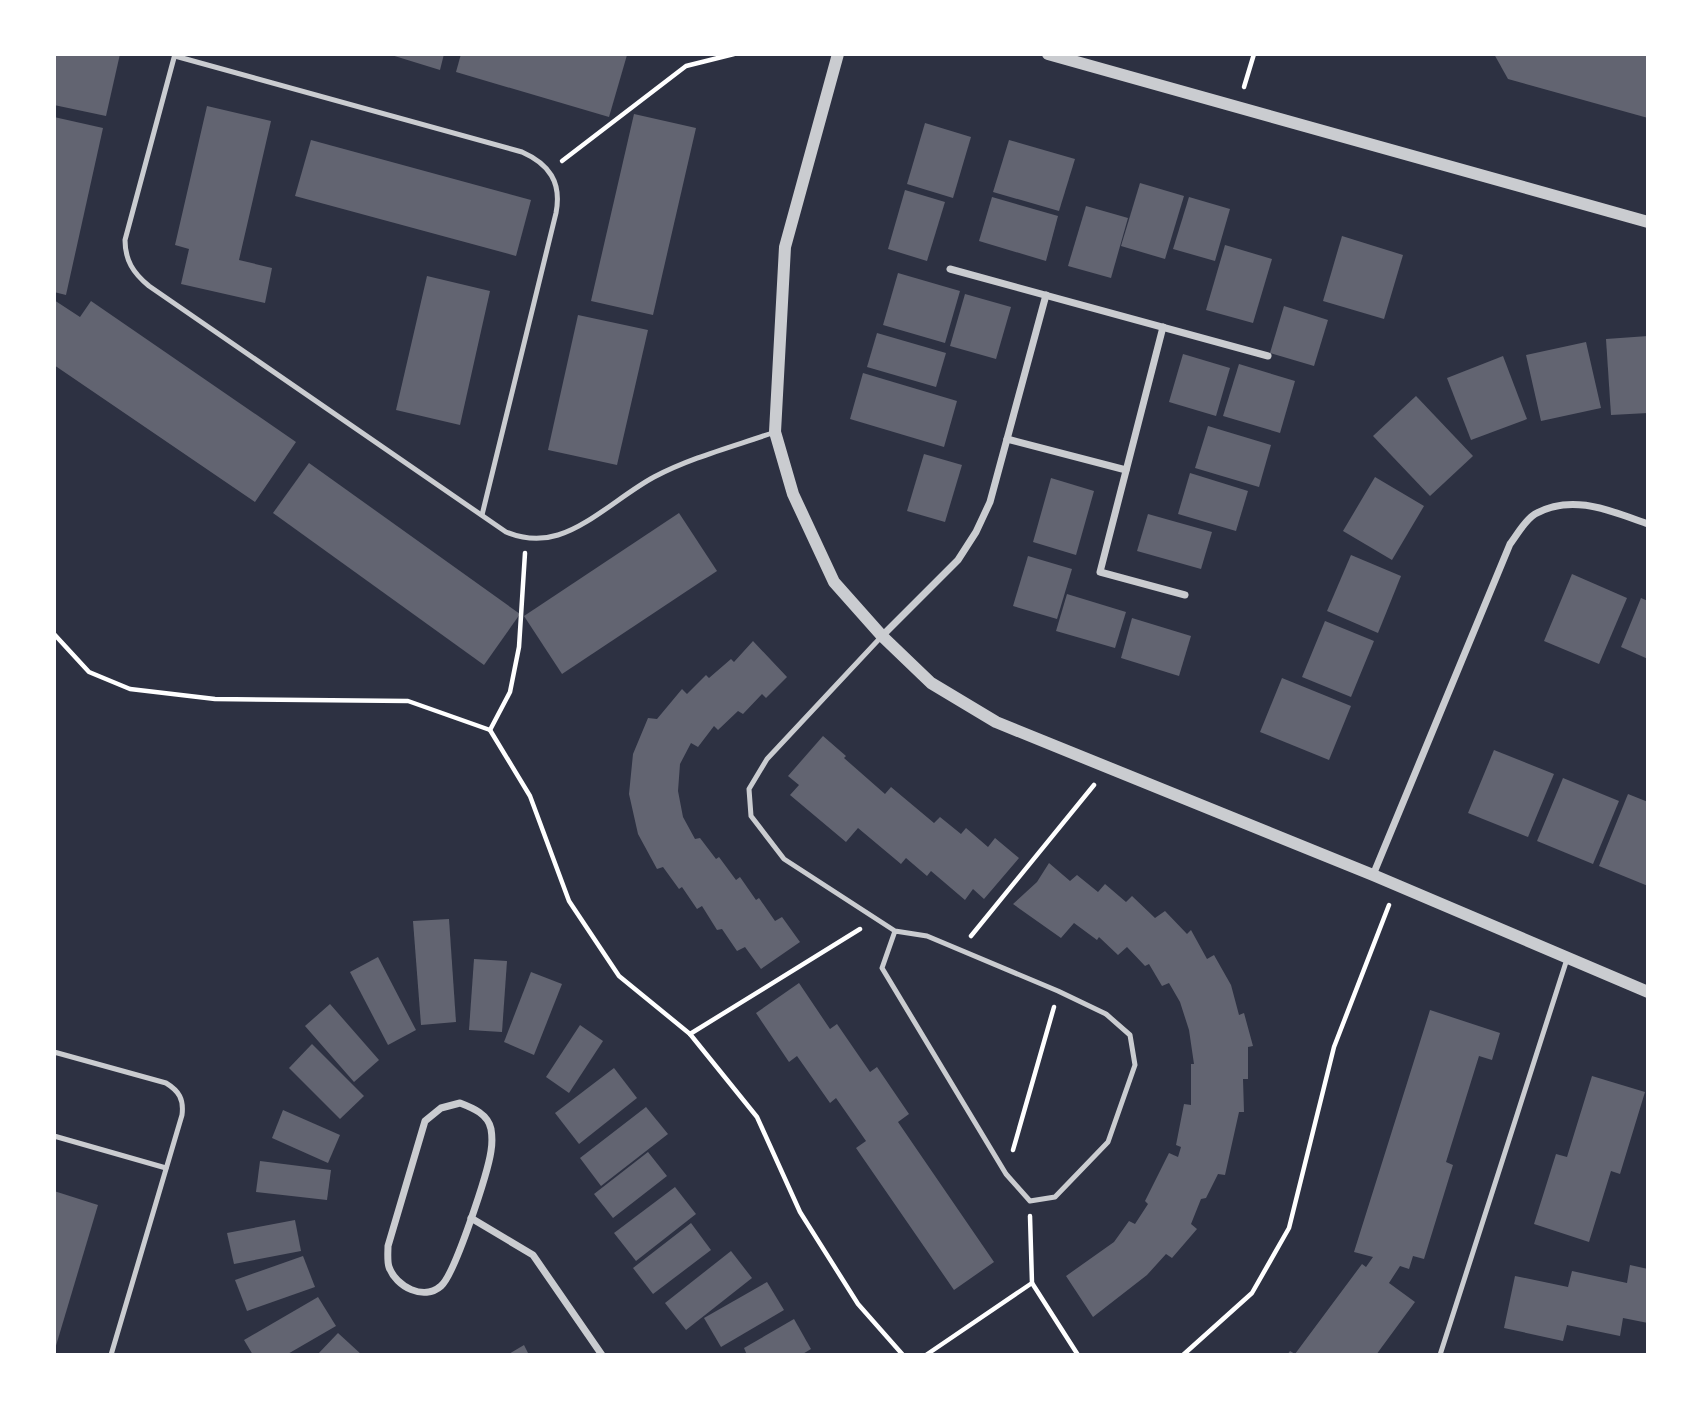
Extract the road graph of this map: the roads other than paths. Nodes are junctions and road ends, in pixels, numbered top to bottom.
1 (838, 54) edge
2 (1048, 54) edge
3 (175, 55) edge
4 (1648, 222) edge
5 (950, 269) dead end
6 (1046, 295) junction
7 (1163, 327) junction
8 (1268, 356) dead end
9 (775, 432) junction
10 (1006, 439) junction
11 (1126, 470) junction
12 (482, 515) junction
13 (1648, 524) edge
14 (1185, 595) dead end
15 (882, 636) junction
16 (1373, 875) junction
17 (895, 931) junction
18 (1567, 959) junction
19 (1648, 992) edge
20 (54, 1052) edge
21 (54, 1136) edge
22 (166, 1168) junction
23 (471, 1218) junction
24 (111, 1355) edge
25 (602, 1355) edge
26 (1440, 1355) edge

1 - 9 street
2 - 4 street
3 - 12 lane
3 - 12 lane
5 - 6 street
6 - 7 street
6 - 10 street
7 - 8 street
7 - 11 street
9 - 12 lane
9 - 15 street
10 - 11 street
10 - 15 street
11 - 14 street
13 - 16 street
15 - 16 street
15 - 17 lane
16 - 18 street
17 - 17 lane
18 - 19 street
18 - 26 lane
20 - 22 lane
21 - 22 lane
22 - 24 lane
23 - 23 street
23 - 25 street

